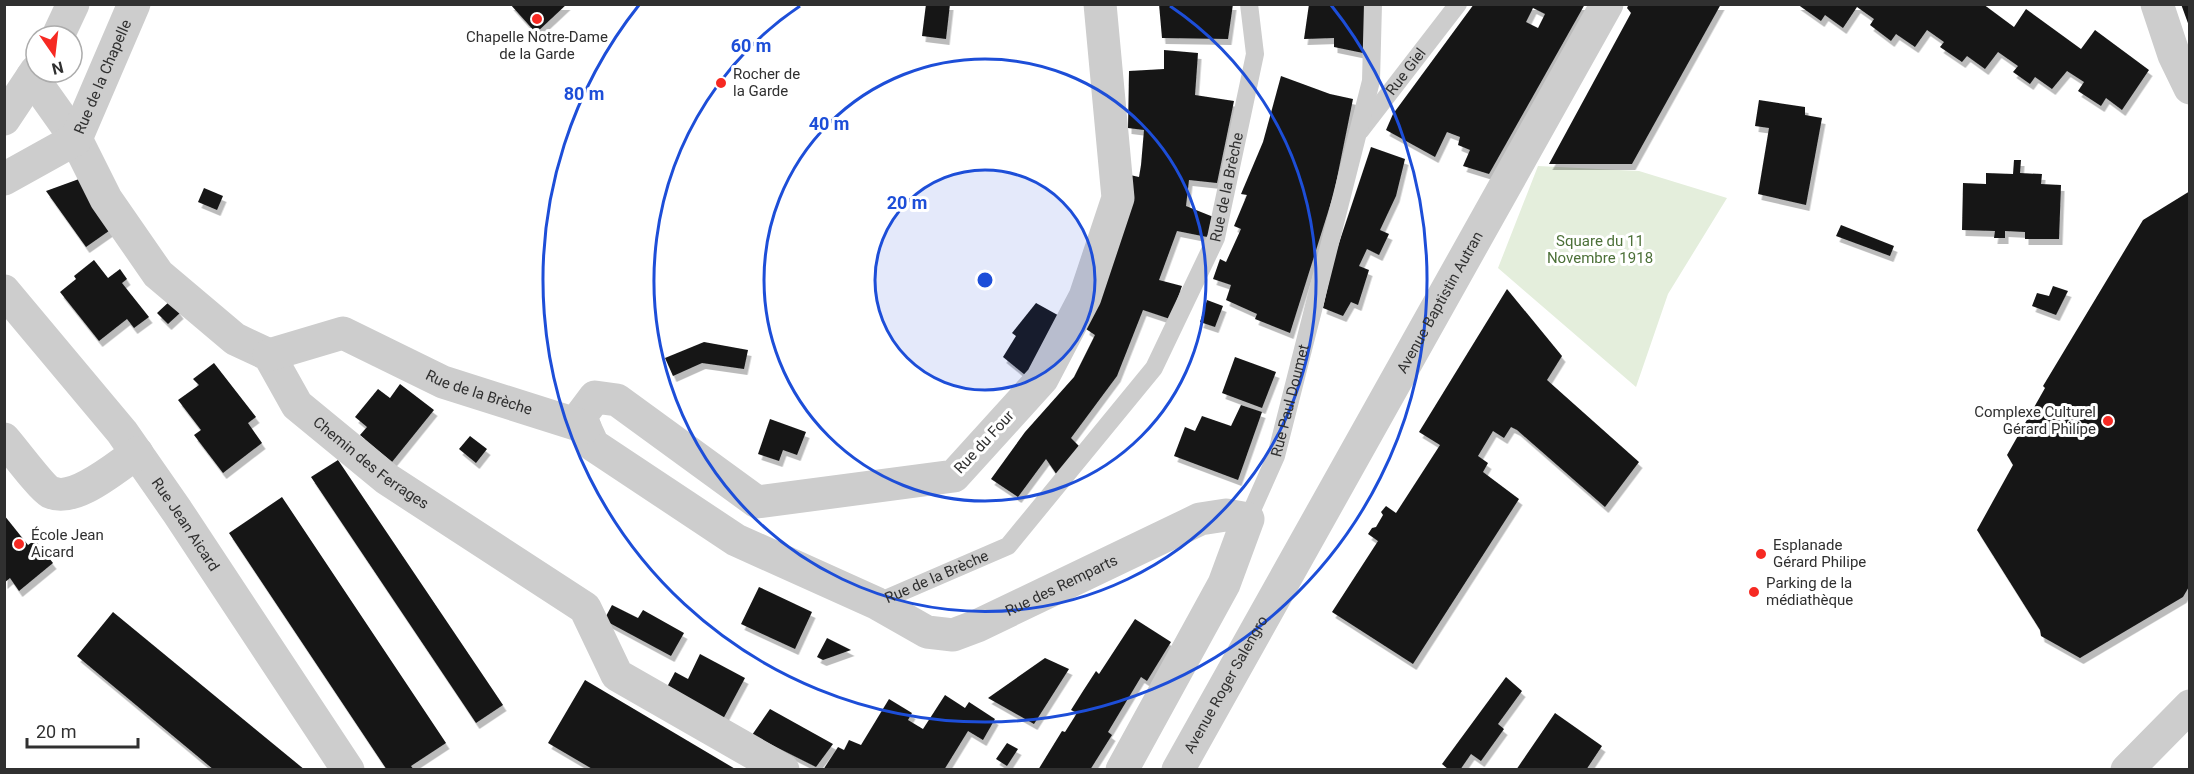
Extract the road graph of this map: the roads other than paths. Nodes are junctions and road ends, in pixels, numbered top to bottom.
1 (73, 4) edge
2 (134, 4) edge
3 (1100, 4) edge
4 (1249, 4) edge
5 (1373, 4) edge
6 (1458, 4) edge
7 (1607, 4) edge
8 (2157, 4) edge
9 (64, 24) edge
10 (27, 84) edge
11 (40, 84) edge
12 (2190, 88) edge
13 (4, 119) edge
14 (1354, 138) junction
15 (76, 139) junction
16 (4, 179) edge
17 (4, 291) edge
18 (269, 355) junction
19 (585, 427) junction
20 (4, 439) edge
21 (137, 453) junction
22 (1248, 519) junction
23 (1273, 600) joint
24 (876, 603) junction
25 (2190, 706) edge
26 (348, 770) edge
27 (783, 770) edge
28 (1122, 770) edge
29 (1178, 770) edge
30 (2127, 770) edge

1 - 9 street
2 - 15 street, Rue de la Chapelle
3 - 19 street, Rue du Four
4 - 24 lane, Rue de la Brèche
5 - 14 lane, Rue Paul Doumet
6 - 14 lane, Rue Giel
7 - 23 street, Avenue Baptistin Autran
8 - 12 street
10 - 13 street
11 - 15 street
14 - 22 lane, Rue Paul Doumet
15 - 16 street, Rue de la Chapelle
15 - 18 street
17 - 21 street, Rue Jean Aicard
18 - 19 street, Rue de la Brèche
18 - 27 street, Chemin des Ferrages
19 - 24 street, Rue de la Brèche
20 - 21 street
21 - 26 street, Rue Jean Aicard
22 - 24 street, Rue des Remparts
22 - 28 street, Rue Paul Doumet
23 - 29 street, Avenue Roger Salengro
25 - 30 street

